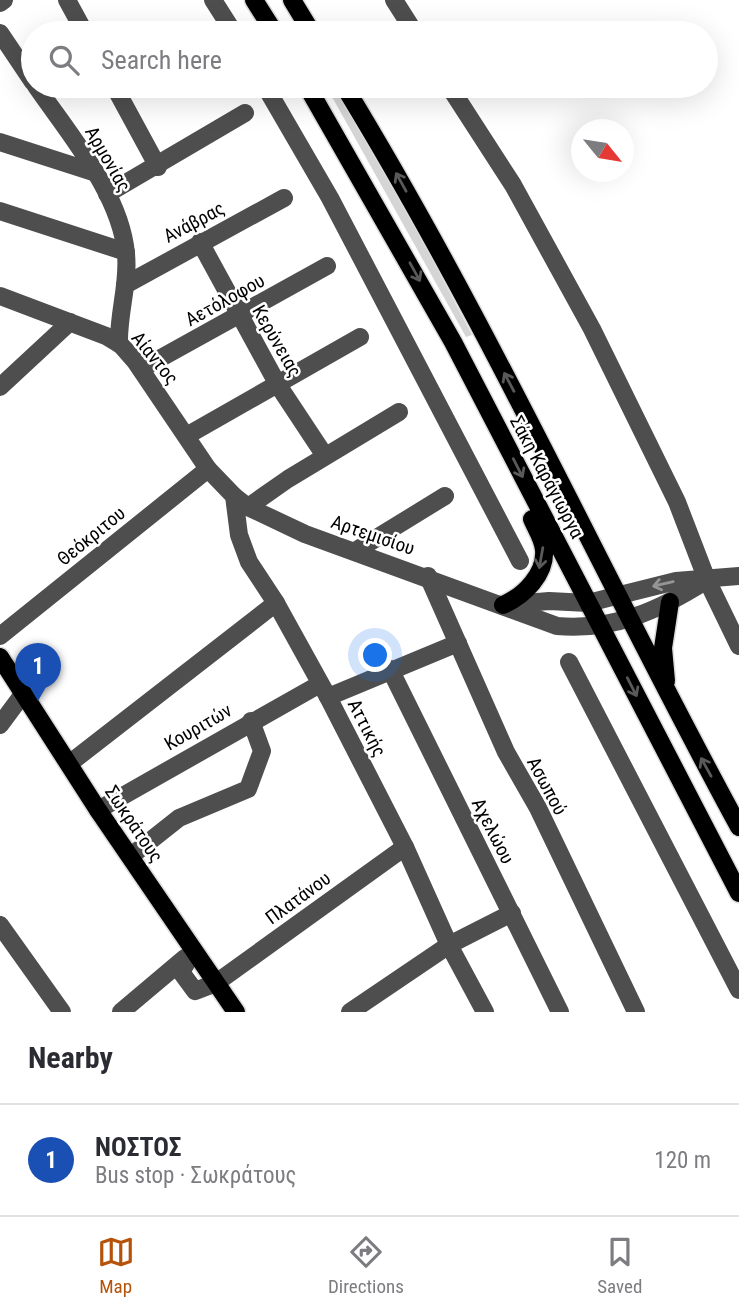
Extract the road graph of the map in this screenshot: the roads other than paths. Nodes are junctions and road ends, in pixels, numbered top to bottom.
1 (67, 0) edge
2 (213, 0) edge
3 (254, 0) edge
4 (292, 0) edge
5 (394, 0) edge
6 (78, 21) edge
7 (226, 21) edge
8 (267, 21) edge
9 (305, 21) edge
10 (407, 21) edge
11 (0, 33) edge
12 (21, 64) edge
13 (45, 98) edge
14 (121, 98) edge
15 (272, 98) edge
16 (314, 98) edge
17 (351, 98) edge
18 (457, 98) edge
19 (245, 113) dead end
20 (0, 142) edge
21 (158, 167) junction
22 (96, 173) junction
23 (107, 194) junction
24 (284, 198) dead end
25 (0, 211) edge
26 (201, 242) junction
27 (126, 252) junction
28 (327, 266) dead end
29 (125, 285) junction
30 (0, 296) edge
31 (239, 317) junction
32 (70, 322) junction
33 (360, 337) dead end
34 (119, 344) junction
35 (141, 369) junction
36 (278, 385) junction
37 (0, 387) edge
38 (399, 412) dead end
39 (188, 435) junction
40 (326, 456) junction
41 (208, 469) junction
42 (445, 496) dead end
43 (533, 498) junction
44 (241, 502) junction
45 (357, 550) junction
46 (520, 561) dead end
47 (428, 576) junction
48 (739, 576) edge
49 (707, 580) junction
50 (619, 595) junction
51 (670, 602) junction
52 (276, 603) junction
53 (589, 603) junction
54 (503, 605) junction
55 (630, 617) junction
56 (600, 627) junction
57 (0, 636) edge
58 (458, 643) junction
59 (739, 646) edge
60 (0, 657) edge
61 (569, 662) dead end
62 (390, 669) junction
63 (324, 690) junction
64 (23, 694) junction
65 (667, 695) junction
66 (251, 720) junction
67 (0, 725) edge
68 (70, 763) junction
69 (98, 810) junction
70 (739, 827) edge
71 (405, 847) junction
72 (131, 856) junction
73 (739, 893) edge
74 (512, 913) junction
75 (0, 925) edge
76 (449, 945) junction
77 (190, 956) junction
78 (216, 983) junction
79 (739, 990) edge
80 (62, 1012) edge
81 (121, 1012) edge
82 (236, 1012) edge
83 (350, 1012) edge
84 (485, 1012) edge
85 (560, 1012) edge
86 (636, 1012) edge

1 - 6 street
2 - 7 street
3 - 8 main road
4 - 9 main road
5 - 10 street
11 - 12 street, Αρμονίας
13 - 22 street, Αρμονίας
14 - 21 street
15 - 46 street
16 -> 43 main road, Σάκη Καράγιωργα
50 -> 17 main road, Σάκη Καράγιωργα
18 - 49 street
19 - 21 street
20 - 22 street
21 - 23 street
22 - 23 street, Αρμονίας
23 - 27 street, Αρμονίας
24 - 26 street, Ανάβρας
25 - 27 street
26 - 29 street, Ανάβρας
26 - 31 street, Κερύνειας
27 - 29 street, Αρμονίας
28 - 31 street, Αετόλοφου
29 - 34 street, Αρμονίας
30 - 32 street, Αίαντoς
31 - 35 street, Αετόλοφου
31 - 36 street, Κερύνειας
32 - 34 street, Αίαντoς
32 - 37 street
33 - 36 street
34 - 35 street, Αίαντoς
35 - 39 street, Αίαντoς
36 - 39 street
36 - 40 street, Κερύνειας
38 - 40 street
39 - 41 street, Αίαντoς
40 - 44 street
41 - 44 street
41 - 57 street, Θεόκριτου
42 - 45 street
43 - 53 main road, Σάκη Καράγιωργα
43 -> 54 main road
44 - 45 street, Αρτεμισίου
44 - 52 street, Αττικής
45 - 47 street, Αρτεμισίου
47 - 54 street, Αρτεμισίου
47 - 58 street, Ασωπού
48 - 49 street
49 -> 50 street
49 - 51 street
49 - 59 street
50 - 53 street
50 - 55 main road, Σάκη Καράγιωργα
51 - 55 street
51 - 65 main road
52 - 63 street, Αττικής
52 - 68 street
53 - 54 street
53 - 56 main road, Σάκη Καράγιωργα
54 - 56 street, Αρτεμισίου
55 - 56 street
55 - 65 main road, Σάκη Καράγιωργα
56 -> 73 main road, Σάκη Καράγιωργα
58 - 62 street, Κουριτών
58 - 86 street, Ασωπού
60 - 64 main road, Σωκράτους
61 - 79 street
62 - 63 street, Κουριτών
62 - 74 street, Αχελώου
63 - 66 street, Κουριτών
63 - 71 street, Αττικής
64 - 67 street
64 - 68 main road, Σωκράτους
70 -> 65 main road, Σάκη Καράγιωργα
66 - 69 street, Κουριτών
66 - 72 street
68 - 69 main road, Σωκράτους
69 - 72 main road, Σωκράτους
71 - 76 street, Αττικής
71 - 78 street, Πλατάνου
72 - 77 main road, Σωκράτους
74 - 76 street
74 - 85 street, Αχελώου
75 - 80 street
76 - 83 street
76 - 84 street, Αττικής
77 - 78 main road, Σωκράτους
77 - 81 street
78 - 82 main road, Σωκράτους

